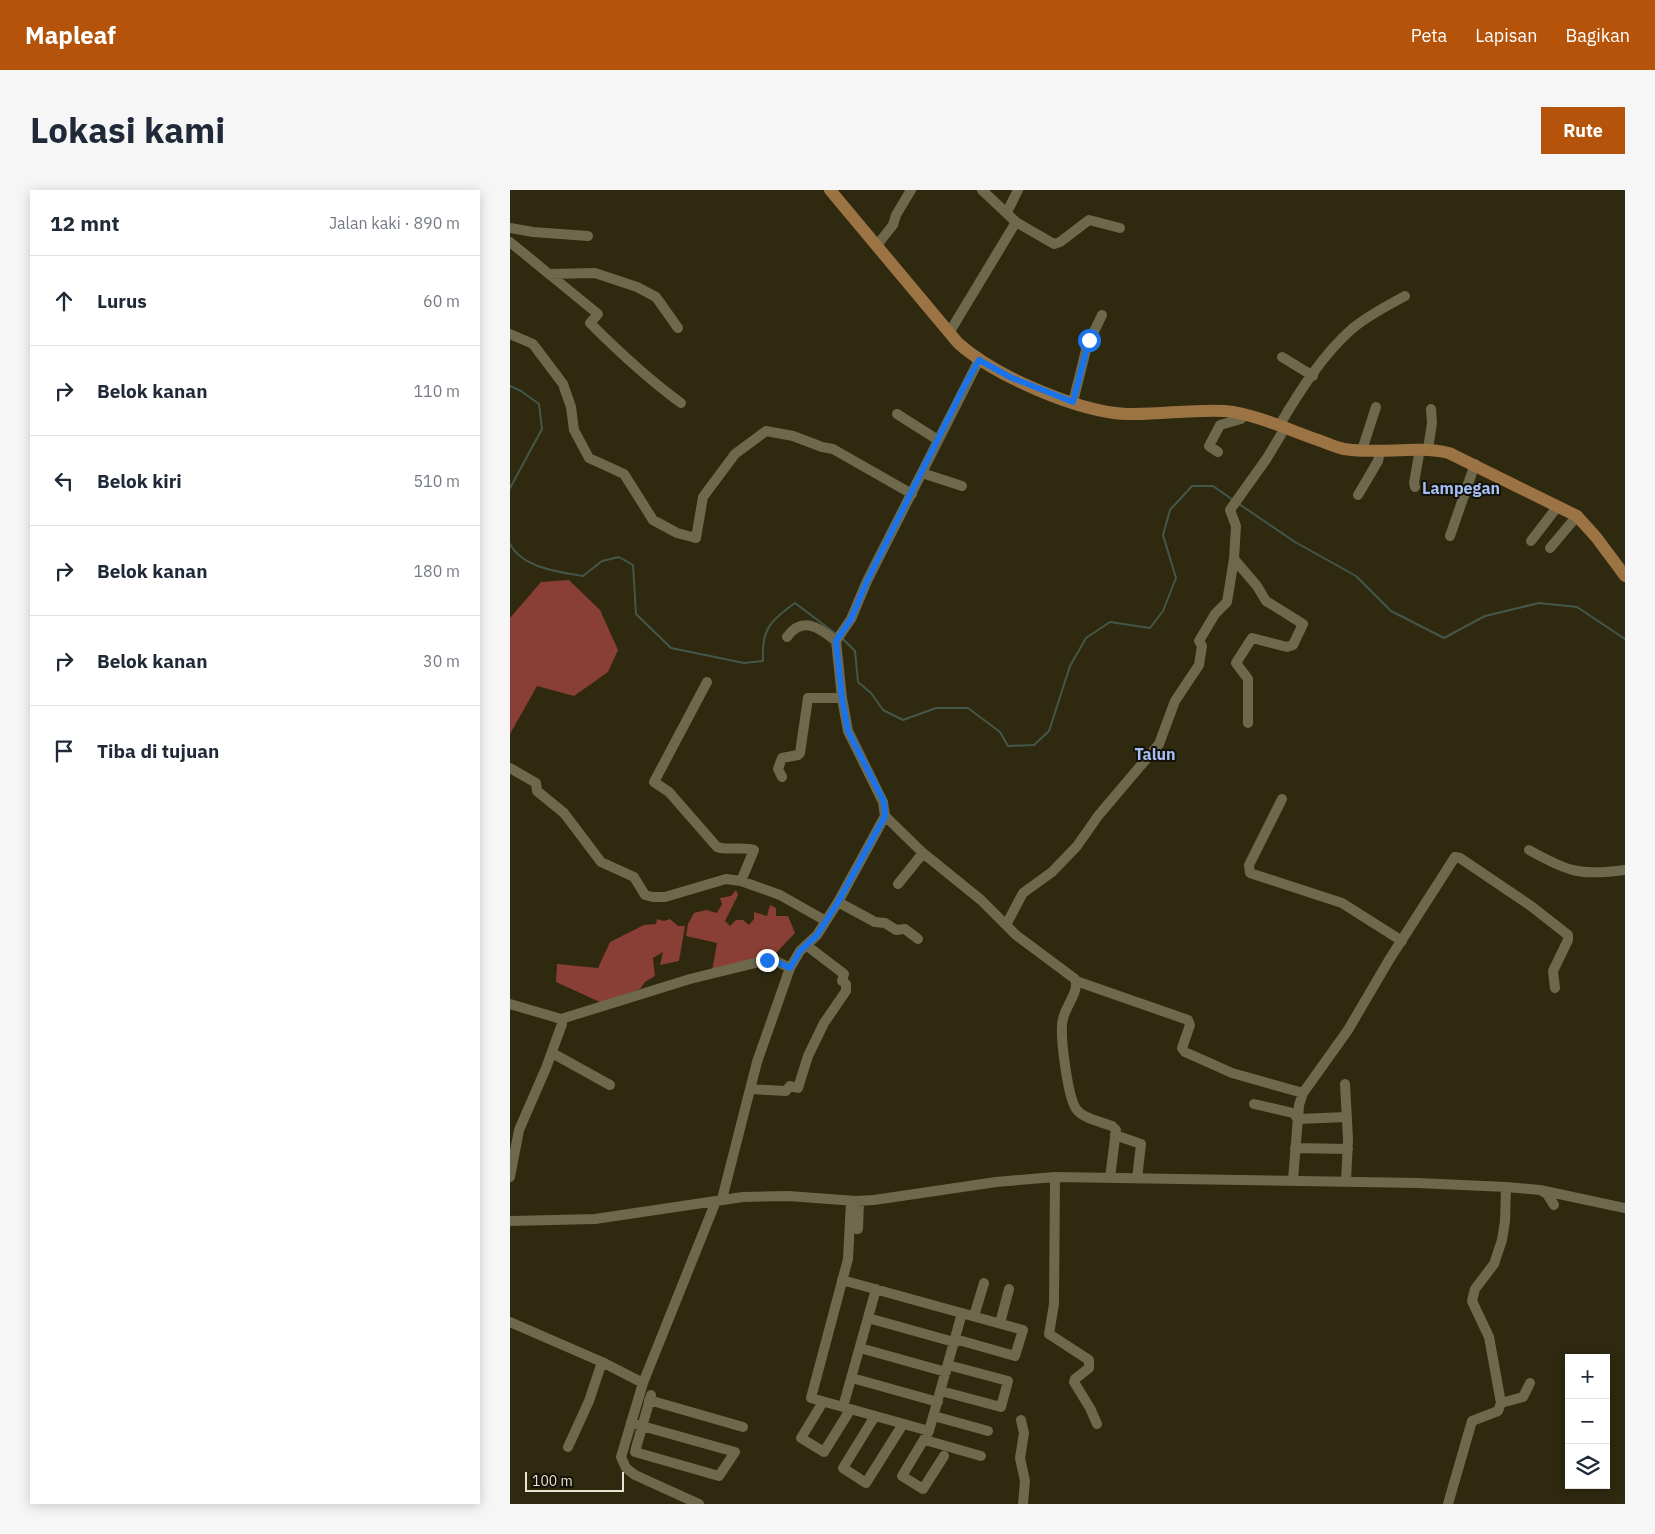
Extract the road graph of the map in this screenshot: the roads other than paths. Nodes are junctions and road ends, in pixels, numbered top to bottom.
1 (830, 190) edge
2 (911, 190) edge
3 (982, 190) edge
4 (1018, 190) edge
5 (1007, 212) junction
6 (1016, 222) junction
7 (510, 228) edge
8 (1120, 228) dead end
9 (588, 236) dead end
10 (510, 242) edge
11 (877, 245) junction
12 (549, 274) junction
13 (1405, 296) dead end
14 (1102, 315) dead end
15 (678, 328) dead end
16 (949, 333) junction
17 (510, 334) edge
18 (1282, 357) dead end
19 (979, 360) junction
20 (1313, 376) junction
21 (1073, 402) junction
22 (681, 403) dead end
23 (1376, 407) dead end
24 (1431, 409) dead end
25 (898, 414) dead end
26 (1244, 415) junction
27 (1282, 427) junction
28 (938, 440) junction
29 (1424, 449) junction
30 (1362, 450) junction
31 (1380, 450) junction
32 (1218, 452) dead end
33 (1475, 464) junction
34 (922, 473) junction
35 (962, 486) dead end
36 (1415, 487) dead end
37 (912, 494) junction
38 (1358, 495) dead end
39 (1558, 506) junction
40 (1577, 516) junction
41 (1450, 536) dead end
42 (1531, 541) dead end
43 (1550, 548) dead end
44 (1234, 559) junction
45 (1625, 576) edge
46 (787, 638) dead end
47 (836, 639) junction
48 (707, 682) dead end
49 (842, 698) junction
50 (1248, 723) dead end
51 (510, 768) edge
52 (782, 777) dead end
53 (1282, 799) dead end
54 (885, 816) junction
55 (1529, 850) dead end
56 (922, 853) junction
57 (1625, 870) edge
58 (741, 880) junction
59 (898, 884) dead end
60 (838, 902) junction
61 (826, 920) junction
62 (1006, 925) junction
63 (918, 939) dead end
64 (1402, 941) junction
65 (806, 945) junction
66 (790, 968) junction
67 (1076, 981) junction
68 (1555, 988) dead end
69 (510, 1004) edge
70 (561, 1019) junction
71 (552, 1053) junction
72 (1345, 1084) dead end
73 (610, 1085) dead end
74 (750, 1089) junction
75 (1303, 1093) junction
76 (1254, 1104) dead end
77 (1347, 1117) junction
78 (1298, 1119) junction
79 (1115, 1135) junction
80 (1295, 1148) junction
81 (1348, 1149) junction
82 (510, 1176) edge
83 (1055, 1177) junction
84 (1110, 1178) junction
85 (1137, 1179) junction
86 (1293, 1180) junction
87 (1346, 1182) junction
88 (1506, 1187) junction
89 (1540, 1190) junction
90 (719, 1200) junction
91 (855, 1201) junction
92 (1554, 1205) dead end
93 (1625, 1208) edge
94 (510, 1221) edge
95 (842, 1280) junction
96 (984, 1282) dead end
97 (876, 1289) junction
98 (1009, 1289) dead end
99 (962, 1313) junction
100 (974, 1316) junction
101 (868, 1318) junction
102 (510, 1322) edge
103 (1000, 1323) junction
104 (955, 1341) junction
105 (860, 1348) junction
106 (602, 1362) junction
107 (947, 1368) junction
108 (852, 1378) junction
109 (643, 1383) junction
110 (1530, 1384) dead end
111 (941, 1391) junction
112 (823, 1402) junction
113 (938, 1402) junction
114 (1501, 1403) junction
115 (847, 1408) junction
116 (875, 1416) junction
117 (934, 1416) junction
118 (1022, 1420) dead end
119 (631, 1422) junction
120 (903, 1424) junction
121 (1097, 1424) dead end
122 (642, 1426) junction
123 (743, 1427) dead end
124 (988, 1431) dead end
125 (927, 1436) junction
126 (568, 1447) dead end
127 (944, 1456) dead end
128 (981, 1456) dead end
129 (698, 1504) edge
130 (1023, 1504) edge
131 (1448, 1504) edge

1 - 11 main road
2 - 11 street
3 - 5 street
4 - 5 street
5 - 6 street
6 - 8 street
6 - 16 street
7 - 9 street
10 - 12 street
11 - 16 main road
12 - 15 street
12 - 22 street
13 - 20 street
14 - 21 street
16 - 19 main road
17 - 37 street
18 - 20 street
19 - 21 main road
19 - 28 street
20 - 27 street
21 - 26 main road
23 - 30 street
24 - 29 street
25 - 28 street
26 - 27 main road
26 - 32 street
27 - 30 main road
27 - 44 street
28 - 34 street
29 - 31 main road
29 - 33 main road
29 - 36 street
30 - 31 main road
31 - 38 street
33 - 39 main road
33 - 41 street
34 - 35 street
34 - 37 street
37 - 47 street
39 - 40 main road
39 - 42 street
40 - 43 street
40 - 45 main road
44 - 50 street
44 - 62 street
46 - 47 street
47 - 49 street
48 - 58 street
49 - 52 street
49 - 54 street
51 - 58 street
53 - 64 street
54 - 56 street
54 - 60 street
55 - 57 street
56 - 59 street
56 - 62 street
58 - 61 street
60 - 61 street
60 - 63 street
61 - 65 street
62 - 67 street
64 - 68 street
64 - 75 street
65 - 66 street
65 - 74 street
66 - 70 street
66 - 74 street
67 - 75 street
67 - 79 street
69 - 70 street
70 - 71 street
71 - 73 street
71 - 82 street
72 - 77 street
74 - 90 street
75 - 78 street
76 - 78 street
77 - 78 street
77 - 81 street
78 - 80 street
79 - 84 street
79 - 85 street
80 - 81 street
80 - 86 street
81 - 87 street
83 - 84 street
83 - 91 street
83 - 121 street
84 - 85 street
85 - 86 street
86 - 87 street
87 - 88 street
88 - 89 street
88 - 114 street
89 - 92 street
89 - 93 street
90 - 91 street
90 - 94 street
90 - 109 street
91 - 95 street
95 - 97 street
95 - 112 street
96 - 100 street
97 - 99 street
97 - 101 street
98 - 103 street
99 - 100 street
99 - 104 street
100 - 103 street
101 - 104 street
101 - 105 street
102 - 106 street
103 - 104 street
104 - 107 street
105 - 107 street
105 - 108 street
106 - 109 street
106 - 126 street
107 - 111 street
107 - 111 street
108 - 113 street
108 - 115 street
109 - 119 street
110 - 114 street
111 - 113 street
112 - 115 street
112 - 115 street
113 - 117 street
114 - 131 street
115 - 116 street
116 - 120 street
116 - 120 street
117 - 124 street
117 - 125 street
118 - 130 street
119 - 122 street
119 - 129 street
120 - 125 street
122 - 122 street
122 - 123 street
125 - 127 street
125 - 128 street

